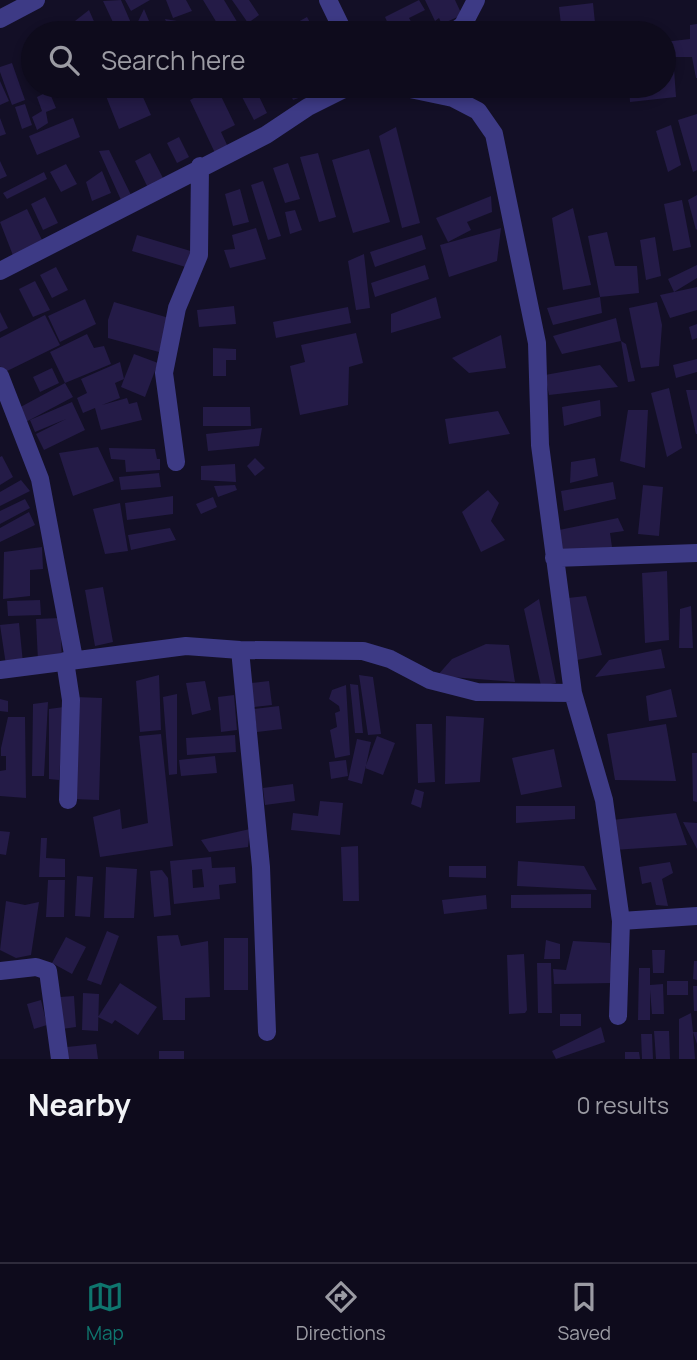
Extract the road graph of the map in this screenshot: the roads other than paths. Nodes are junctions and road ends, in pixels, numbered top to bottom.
1 (36, 0) edge
2 (328, 0) edge
3 (476, 0) edge
4 (0, 19) edge
5 (338, 21) edge
6 (465, 21) edge
7 (326, 98) edge
8 (453, 98) edge
9 (200, 166) junction
10 (0, 271) edge
11 (0, 376) edge
12 (176, 462) dead end
13 (697, 553) edge
14 (554, 558) junction
15 (240, 650) junction
16 (70, 660) junction
17 (0, 670) edge
18 (573, 693) junction
19 (68, 800) dead end
20 (697, 916) edge
21 (621, 921) junction
22 (0, 971) edge
23 (618, 1016) dead end
24 (267, 1032) dead end
25 (60, 1059) edge

1 - 4 street
2 - 5 street
3 - 6 street
7 - 9 street
8 - 14 street
9 - 10 street
9 - 12 street
11 - 16 street
13 - 14 street
14 - 18 street
15 - 16 street
15 - 18 street
15 - 24 street
16 - 17 street
16 - 19 street
18 - 21 street
20 - 21 street
21 - 23 street
22 - 25 street

